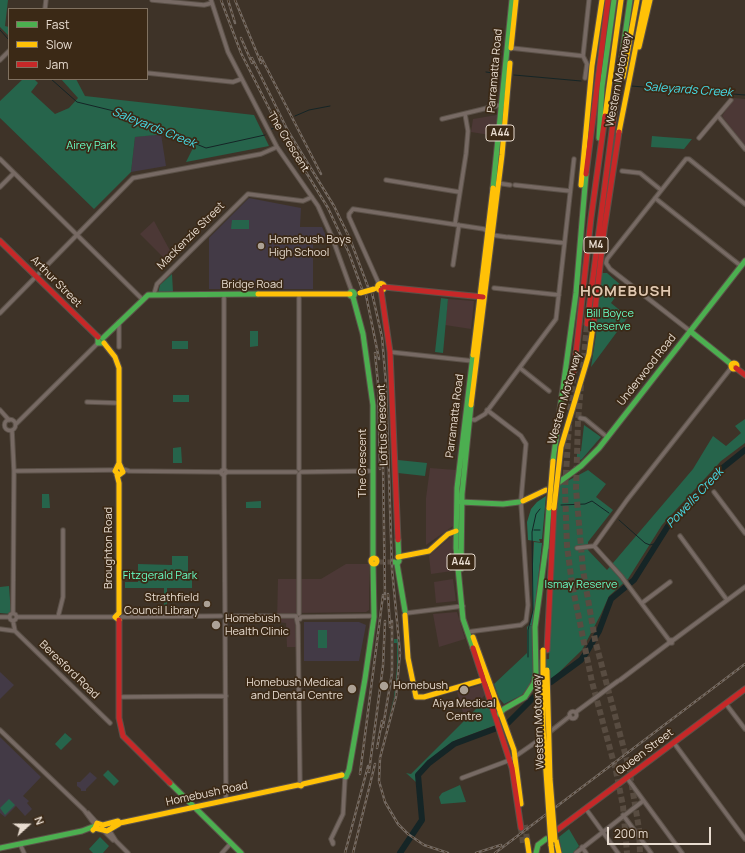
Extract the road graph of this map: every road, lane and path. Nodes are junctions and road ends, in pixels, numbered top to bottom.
1 (152, 0) edge
2 (512, 0) edge
3 (516, 0) edge
4 (589, 0) edge
5 (602, 0) edge
6 (608, 0) edge
7 (614, 0) edge
8 (621, 0) edge
9 (630, 0) edge
10 (637, 0) edge
11 (645, 0) edge
12 (650, 0) edge
13 (211, 2) edge
14 (509, 48) junction
15 (8, 52) edge
16 (583, 56) junction
17 (0, 60) edge
18 (148, 73) edge
19 (588, 78) junction
20 (241, 79) junction
21 (600, 79) junction
22 (624, 81) junction
23 (599, 87) junction
24 (623, 89) junction
25 (731, 100) dead end
26 (504, 104) junction
27 (465, 114) junction
28 (718, 116) junction
29 (442, 120) dead end
30 (700, 138) dead end
31 (277, 147) junction
32 (600, 147) junction
33 (745, 149) edge
34 (0, 159) edge
35 (574, 159) dead end
36 (622, 171) dead end
37 (14, 173) junction
38 (386, 180) dead end
39 (496, 183) junction
40 (510, 185) dead end
41 (515, 185) dead end
42 (0, 187) edge
43 (661, 190) junction
44 (570, 191) junction
45 (459, 192) junction
46 (312, 197) junction
47 (655, 198) junction
48 (745, 204) edge
49 (457, 225) junction
50 (489, 233) junction
51 (77, 235) junction
52 (0, 241) edge
53 (564, 243) junction
54 (579, 260) junction
55 (743, 264) edge
56 (453, 265) dead end
57 (37, 277) junction
58 (379, 288) junction
59 (494, 288) dead end
60 (154, 294) junction
61 (354, 294) junction
62 (224, 295) junction
63 (299, 295) junction
64 (559, 295) junction
65 (482, 297) junction
66 (142, 299) junction
67 (0, 314) edge
68 (119, 322) junction
69 (588, 324) tunnel mouth
70 (690, 331) junction
71 (101, 340) junction
72 (119, 347) dead end
73 (390, 352) junction
74 (474, 361) junction
75 (733, 367) junction
76 (520, 368) junction
77 (574, 371) tunnel mouth
78 (745, 375) edge
79 (549, 391) dead end
80 (87, 402) dead end
81 (118, 402) junction
82 (0, 410) edge
83 (487, 410) junction
84 (580, 418) dead end
85 (467, 419) junction
86 (9, 420) junction
87 (16, 424) junction
88 (5, 427) junction
89 (0, 428) edge
90 (12, 430) junction
91 (607, 437) junction
92 (14, 471) junction
93 (373, 471) junction
94 (118, 472) junction
95 (224, 472) junction
96 (299, 472) junction
97 (558, 482) dead end
98 (546, 490) dead end
99 (714, 492) dead end
100 (521, 501) junction
101 (459, 502) junction
102 (551, 508) junction
103 (63, 530) dead end
104 (456, 531) junction
105 (745, 533) edge
106 (680, 536) dead end
107 (546, 546) junction
108 (594, 546) junction
109 (577, 548) dead end
110 (396, 560) junction
111 (670, 582) dead end
112 (745, 587) edge
113 (727, 600) junction
114 (642, 603) junction
115 (463, 606) junction
116 (225, 612) junction
117 (13, 613) junction
118 (406, 613) junction
119 (221, 616) junction
120 (230, 616) junction
121 (298, 616) junction
122 (372, 616) junction
123 (0, 617) edge
124 (10, 617) junction
125 (17, 617) junction
126 (58, 617) junction
127 (119, 617) junction
128 (13, 621) junction
129 (225, 621) junction
130 (0, 629) edge
131 (14, 631) junction
132 (469, 632) junction
133 (670, 641) junction
134 (545, 650) junction
135 (486, 679) junction
136 (745, 689) edge
137 (226, 696) junction
138 (120, 697) junction
139 (726, 704) junction
140 (500, 712) junction
141 (110, 723) dead end
142 (745, 729) edge
143 (0, 730) edge
144 (550, 732) dead end
145 (539, 740) dead end
146 (674, 743) junction
147 (506, 746) junction
148 (515, 758) junction
149 (510, 760) junction
150 (345, 776) junction
151 (462, 778) dead end
152 (627, 778) junction
153 (300, 783) junction
154 (226, 801) junction
155 (643, 801) junction
156 (194, 807) junction
157 (586, 809) junction
158 (623, 815) junction
159 (95, 826) junction
160 (108, 829) junction
161 (556, 830) junction
162 (602, 831) junction
163 (331, 839) dead end
164 (546, 839) dead end
165 (745, 839) edge
166 (231, 843) junction
167 (20, 844) junction
168 (582, 847) junction
169 (0, 848) edge
170 (24, 853) edge
171 (128, 853) edge
172 (222, 853) edge
173 (241, 853) edge
174 (525, 853) edge
175 (529, 853) edge
176 (536, 853) edge
177 (552, 853) edge
178 (558, 853) edge
179 (576, 853) edge
180 (586, 853) edge
181 (618, 853) edge
182 (651, 853) edge
183 (682, 853) edge

1 - 13 street
2 - 14 main road, Parramatta Road / A44
3 - 14 main road, Parramatta Road / A44
4 - 16 street
5 - 19 main road
6 - 21 main road, Western Motorway / M4
7 - 21 main road
8 - 32 main road, Western Motorway / M4
9 - 22 main road, Western Motorway
10 - 22 main road
11 - 22 main road, Western Motorway
12 - 22 main road
13 - 20 street, The Crescent
14 - 16 street
14 - 26 main road, Parramatta Road / A44
15 - 17 street
16 - 19 street
18 - 20 street
19 - 54 main road
20 - 31 street, The Crescent
21 - 23 main road, Western Motorway / M4
22 - 24 main road
23 - 32 main road
23 - 54 main road, Western Motorway / M4
24 - 69 main road, Western Motorway / M4
24 - 102 main road, Western Motorway, bridge
25 - 28 street
26 - 27 street
26 - 39 main road, Parramatta Road / A44
27 - 29 street
27 - 45 street
28 - 30 street
28 - 33 street
31 - 46 street, The Crescent
31 - 51 street
32 - 77 main road, Western Motorway / M4
34 - 37 street
35 - 44 street
36 - 43 street
37 - 42 street
37 - 51 street
38 - 45 street
39 - 40 street
39 - 50 main road, Parramatta Road / A44
41 - 44 street
43 - 47 street
43 - 48 street
44 - 53 street
45 - 49 street
46 - 60 street, MacKenzie Street
46 - 61 street, The Crescent
47 - 55 street
47 - 70 street
49 - 50 street
49 - 56 street
49 - 58 street, Loftus Crescent
50 - 53 street
50 - 65 main road, Parramatta Road / A44
51 - 57 street
51 - 66 street
52 - 57 main road, Arthur Street
53 - 64 street
54 - 102 main road, Western Motorway, bridge
55 - 70 main road, Underwood Road
57 - 67 street
57 - 71 main road, Arthur Street
58 - 61 main road, Bridge Road, bridge
58 - 65 main road, Bridge Road
58 - 73 main road, Loftus Crescent
59 - 64 street
60 - 62 main road, Bridge Road
60 - 66 main road
61 - 63 main road, Bridge Road
61 - 93 main road, The Crescent
62 - 63 main road, Bridge Road
62 - 95 street
63 - 96 street
64 - 76 street
65 - 74 main road, Parramatta Road / A44
66 - 68 main road
68 - 71 main road
68 - 72 street
70 - 75 main road
70 - 91 main road, Underwood Road
71 - 81 main road, Broughton Road
71 - 87 street
73 - 74 street
73 - 110 main road, Loftus Crescent
74 - 85 main road, Parramatta Road / A44
75 - 78 main road
75 - 108 street
76 - 79 street
76 - 83 street
80 - 81 street
81 - 94 main road, Broughton Road
82 - 86 street
83 - 85 street
83 - 100 street
84 - 91 street
85 - 101 main road, Parramatta Road / A44
86 - 87 street
86 - 88 street
87 - 90 street
88 - 89 street
88 - 90 street
90 - 92 street
91 - 97 main road, Underwood Road
92 - 94 street
92 - 117 street
93 - 96 street
93 - 122 main road, The Crescent
94 - 95 street
94 - 127 main road, Broughton Road
95 - 96 street
95 - 116 street
96 - 121 street
98 - 100 main road
99 - 105 street
100 - 101 main road
100 - 132 street
101 - 104 main road, Parramatta Road / A44
101 - 115 main road, Parramatta Road / A44
102 - 107 main road, Western Motorway
102 - 134 main road, Western Motorway
103 - 126 street
104 - 110 main road
104 - 115 main road, Parramatta Road / A44
106 - 113 street
107 - 134 main road, Western Motorway
107 - 140 main road
108 - 109 street
108 - 114 street
110 - 118 main road, Loftus Crescent
111 - 114 street
112 - 113 street
113 - 133 street
114 - 133 street
115 - 118 street
115 - 132 main road, Parramatta Road / A44
116 - 119 street
116 - 120 street
117 - 124 street
117 - 125 street
118 - 135 main road, Loftus Crescent
119 - 127 street
119 - 129 street
120 - 121 street
120 - 129 street
121 - 122 street
121 - 153 street
122 - 150 main road, The Crescent
123 - 124 street
124 - 128 street
125 - 126 street
125 - 128 street
126 - 127 street
127 - 138 main road, Broughton Road
128 - 131 street
129 - 137 street
130 - 131 street
131 - 141 street, Beresford Road
132 - 135 main road, Parramatta Road / A44
133 - 144 street
134 - 161 main road, Western Motorway, bridge
134 - 177 main road, Western Motorway, bridge
135 - 140 main road, Parramatta Road / A44
135 - 147 main road, Parramatta Road / A44
136 - 139 main road, Queen Street
137 - 138 street
137 - 154 street
138 - 156 main road, Broughton Road
139 - 142 street
139 - 146 main road, Queen Street
140 - 147 main road
140 - 148 main road, Parramatta Road / A44
143 - 159 street
145 - 148 street
146 - 152 main road, Queen Street
146 - 165 street
147 - 149 main road, Parramatta Road / A44
148 - 149 street
148 - 149 main road, Parramatta Road / A44
149 - 151 street
150 - 153 main road, Homebush Road
150 - 163 street, The Crescent
152 - 155 street
152 - 157 main road, Queen Street
153 - 154 main road, Homebush Road
154 - 156 main road, Homebush Road
155 - 158 street
155 - 183 street
156 - 160 main road, Homebush Road
156 - 166 main road
157 - 161 main road, Queen Street
157 - 162 street
158 - 162 street
158 - 182 street
159 - 160 main road
159 - 167 main road
160 - 171 street
161 - 178 main road, Western Motorway, bridge
162 - 168 street
162 - 181 street
164 - 176 main road
166 - 172 street
166 - 173 main road
167 - 169 main road
167 - 170 street
168 - 179 street
168 - 180 street
174 - 175 main road

